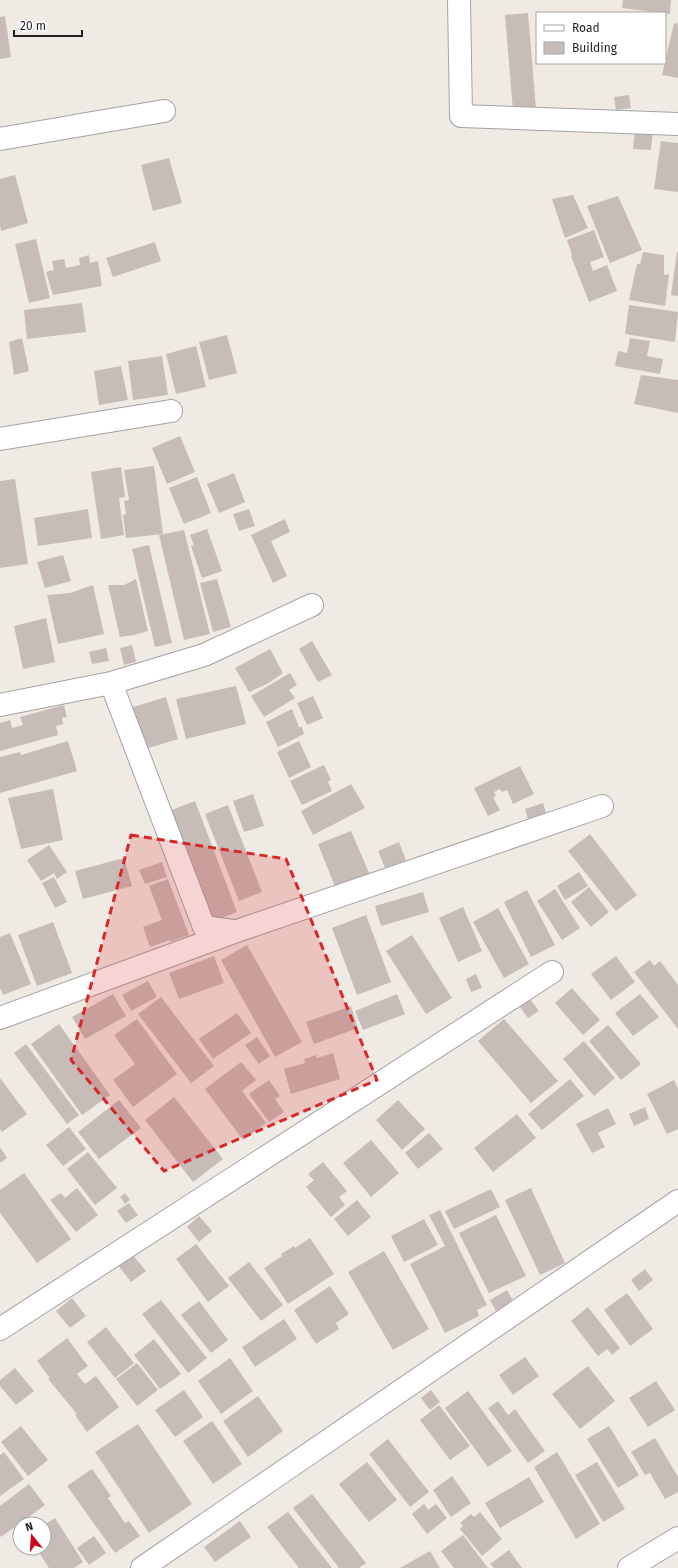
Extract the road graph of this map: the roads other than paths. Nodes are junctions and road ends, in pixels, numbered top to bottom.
1 (459, 0) edge
2 (678, 124) edge
3 (74, 126) dead end
4 (0, 139) edge
5 (171, 411) dead end
6 (0, 439) edge
7 (312, 605) dead end
8 (111, 683) junction
9 (0, 705) edge
10 (602, 806) dead end
11 (238, 931) junction
12 (552, 972) dead end
13 (0, 1018) edge
14 (678, 1201) edge
15 (0, 1329) edge
16 (678, 1538) edge
17 (142, 1568) edge
18 (629, 1568) edge

1 - 2 street
3 - 4 street
5 - 6 street
7 - 8 street
8 - 9 street
8 - 11 street
10 - 11 street
11 - 13 street
12 - 15 street
14 - 17 street
16 - 18 street

